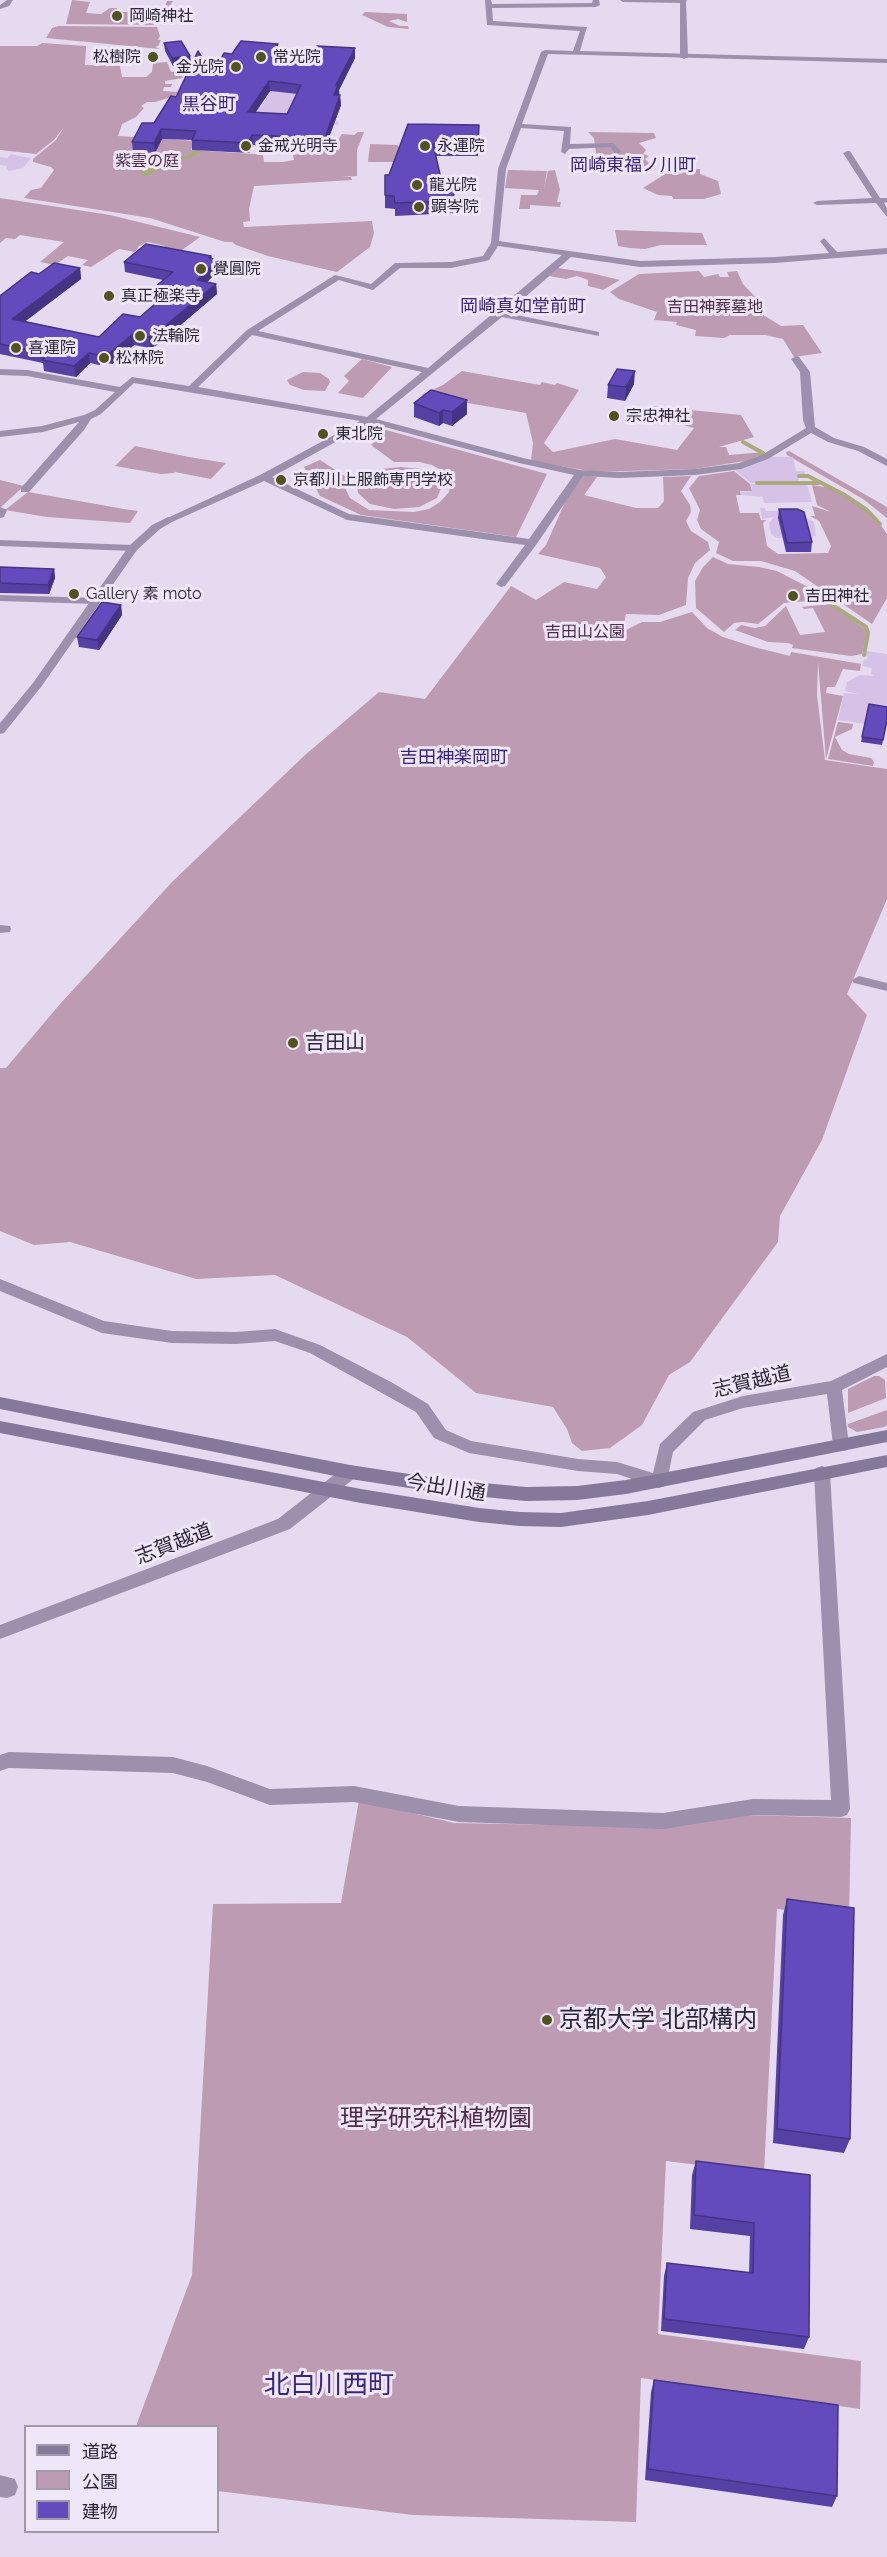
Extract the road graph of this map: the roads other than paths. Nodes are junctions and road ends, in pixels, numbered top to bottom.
1 (10, 0) edge
2 (596, 0) edge
3 (623, 0) edge
4 (683, 1) edge
5 (488, 3) edge
6 (586, 5) junction
7 (0, 7) edge
8 (585, 15) dead end
9 (576, 53) junction
10 (684, 57) junction
11 (887, 61) edge
12 (520, 126) junction
13 (618, 152) dead end
14 (848, 153) dead end
15 (883, 200) edge
16 (817, 203) dead end
17 (887, 214) edge
18 (824, 241) dead end
19 (495, 243) junction
20 (887, 251) edge
21 (570, 253) junction
22 (835, 255) junction
23 (500, 314) junction
24 (250, 332) junction
25 (596, 334) dead end
26 (796, 359) dead end
27 (430, 371) junction
28 (0, 372) edge
29 (191, 389) junction
30 (122, 390) junction
31 (87, 417) junction
32 (369, 420) junction
33 (811, 429) junction
34 (0, 434) edge
35 (887, 463) edge
36 (580, 472) junction
37 (264, 477) junction
38 (25, 490) dead end
39 (0, 543) edge
40 (532, 543) junction
41 (132, 548) junction
42 (501, 584) dead end
43 (0, 598) edge
44 (96, 601) junction
45 (0, 731) edge
46 (859, 980) dead end
47 (887, 987) edge
48 (0, 1285) edge
49 (887, 1360) edge
50 (834, 1386) junction
51 (0, 1403) edge
52 (0, 1427) edge
53 (887, 1436) edge
54 (842, 1445) junction
55 (887, 1461) edge
56 (350, 1472) junction
57 (822, 1473) junction
58 (659, 1481) junction
59 (328, 1490) junction
60 (0, 1632) edge
61 (0, 1763) edge

1 - 7 street
2 - 6 street
3 - 4 street
4 - 10 street
5 - 6 street
5 - 9 street
6 - 8 street
9 - 10 street
9 - 12 street
10 - 11 street
12 - 13 street
12 - 19 street
14 - 15 street
15 - 16 street
15 - 17 street
18 - 22 street
19 - 21 street
19 - 24 street
20 - 22 street
21 - 22 street
21 - 23 street
23 - 25 street
23 - 27 street
24 - 27 street
24 - 29 street
26 - 33 street
27 - 32 street
28 - 30 street
29 - 30 street
29 - 32 street
30 - 31 street
31 - 34 street
31 - 38 street
32 - 36 street
32 - 37 street
33 - 35 street
33 - 36 street
36 - 40 street
37 - 40 street
37 - 41 street
39 - 41 street
40 - 42 street
41 - 44 street
43 - 44 street
44 - 45 street
46 - 47 street
48 - 58 street
49 - 50 street, 志賀越道
50 - 54 street
50 - 58 street, 志賀越道
51 - 56 main road, 今出川通
52 - 59 main road, 今出川通
53 - 54 main road, 今出川通
54 - 58 main road, 今出川通
55 - 57 main road, 今出川通
56 - 58 main road, 今出川通
56 - 59 street, 志賀越道
57 - 59 main road, 今出川通
57 - 61 street
59 - 60 street, 志賀越道

